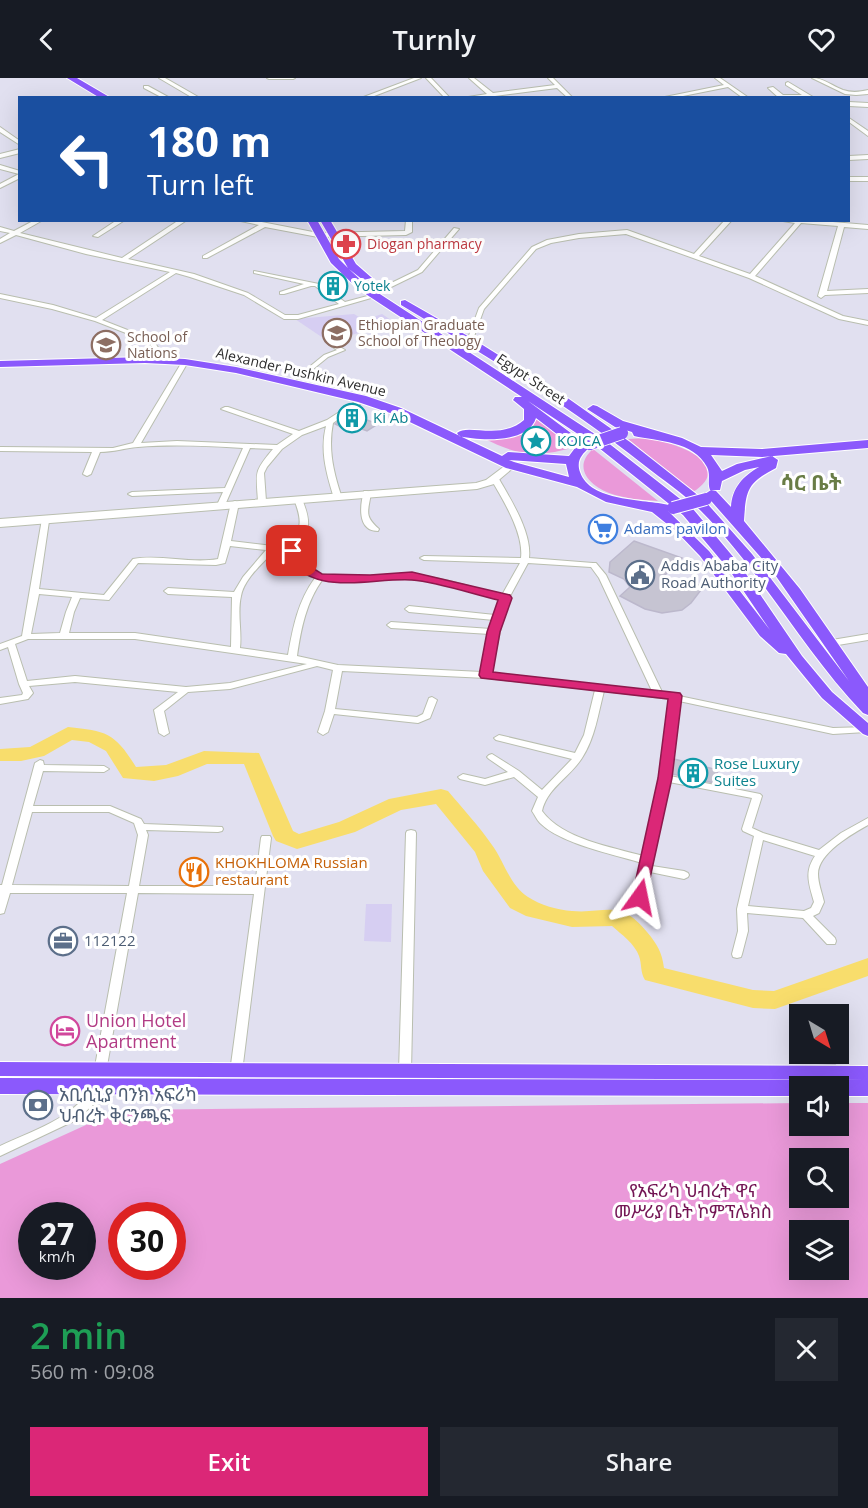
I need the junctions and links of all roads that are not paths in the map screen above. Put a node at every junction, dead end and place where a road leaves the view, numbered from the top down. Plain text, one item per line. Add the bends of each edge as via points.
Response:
1 (71, 78) edge
2 (85, 78) edge
3 (161, 78) edge
4 (269, 78) edge
5 (293, 78) edge
6 (418, 78) edge
7 (429, 78) edge
8 (471, 78) edge
9 (550, 78) edge
10 (717, 78) edge
11 (814, 78) edge
12 (827, 80) edge
13 (788, 84) dead end
14 (558, 86) junction
15 (727, 86) junction
16 (146, 87) dead end
17 (771, 88) dead end
18 (868, 92) edge
19 (491, 94) junction
20 (852, 95) junction
21 (103, 96) edge
22 (116, 96) edge
23 (164, 96) edge
24 (194, 96) edge
25 (368, 96) edge
26 (446, 96) edge
27 (478, 96) edge
28 (569, 96) edge
29 (673, 96) edge
30 (744, 96) edge
31 (782, 96) edge
32 (809, 96) edge
33 (848, 96) edge
34 (850, 104) edge
35 (868, 105) edge
36 (850, 121) edge
37 (0, 129) edge
38 (868, 134) edge
39 (18, 142) edge
40 (18, 152) edge
41 (0, 156) edge
42 (868, 157) edge
43 (850, 158) edge
44 (0, 167) edge
45 (18, 173) edge
46 (18, 175) edge
47 (850, 179) edge
48 (868, 179) edge
49 (0, 186) edge
50 (36, 222) edge
51 (119, 222) edge
52 (181, 222) edge
53 (247, 222) edge
54 (313, 222) edge
55 (326, 222) edge
56 (409, 222) edge
57 (625, 222) edge
58 (727, 222) edge
59 (789, 222) edge
60 (798, 224) junction
61 (262, 226) junction
62 (841, 227) junction
63 (868, 227) edge
64 (0, 229) edge
65 (456, 229) dead end
66 (627, 232) junction
67 (15, 233) junction
68 (332, 234) junction
69 (318, 235) junction
70 (96, 236) dead end
71 (0, 241) edge
72 (696, 256) junction
73 (205, 257) dead end
74 (123, 260) junction
75 (174, 272) junction
76 (256, 272) dead end
77 (751, 277) junction
78 (312, 284) junction
79 (868, 291) edge
80 (379, 292) junction
81 (282, 293) dead end
82 (823, 293) junction
83 (0, 296) edge
84 (344, 304) junction
85 (813, 304) junction
86 (97, 320) junction
87 (868, 323) edge
88 (330, 343) dead end
89 (469, 345) junction
90 (160, 356) junction
91 (0, 358) edge
92 (185, 362) junction
93 (0, 364) edge
94 (238, 368) junction
95 (299, 378) junction
96 (365, 397) junction
97 (225, 409) dead end
98 (530, 409) junction
99 (330, 422) junction
100 (299, 433) junction
101 (463, 433) junction
102 (647, 433) junction
103 (868, 444) edge
104 (136, 445) junction
105 (249, 445) junction
106 (586, 446) junction
107 (279, 447) junction
108 (0, 449) edge
109 (97, 450) junction
110 (699, 451) junction
111 (868, 452) edge
112 (785, 458) junction
113 (573, 460) junction
114 (510, 465) junction
115 (87, 474) dead end
116 (718, 478) junction
117 (495, 479) junction
118 (580, 484) junction
119 (226, 489) junction
120 (367, 493) junction
121 (132, 494) dead end
122 (337, 495) junction
123 (298, 499) junction
124 (707, 500) junction
125 (262, 501) junction
126 (235, 503) junction
127 (221, 505) junction
128 (656, 508) junction
129 (738, 520) junction
130 (45, 521) junction
131 (0, 523) edge
132 (375, 529) dead end
133 (227, 543) junction
134 (273, 548) junction
135 (292, 551) junction
136 (424, 558) dead end
137 (526, 560) junction
138 (320, 577) junction
139 (35, 591) junction
140 (168, 591) dead end
141 (236, 595) junction
142 (77, 596) junction
143 (505, 598) junction
144 (409, 609) dead end
145 (500, 618) junction
146 (391, 624) dead end
147 (494, 632) junction
148 (64, 635) junction
149 (26, 637) junction
150 (868, 637) edge
151 (832, 643) junction
152 (11, 644) junction
153 (0, 647) edge
154 (235, 650) junction
155 (292, 658) junction
156 (796, 659) junction
157 (316, 664) junction
158 (338, 668) junction
159 (486, 675) junction
160 (23, 684) junction
161 (600, 688) junction
162 (186, 690) junction
163 (658, 694) junction
164 (675, 696) junction
165 (868, 699) edge
166 (432, 700) dead end
167 (0, 701) edge
168 (868, 710) edge
169 (330, 711) junction
170 (867, 730) edge
171 (323, 732) dead end
172 (164, 733) dead end
173 (499, 738) dead end
174 (492, 757) dead end
175 (578, 757) junction
176 (104, 769) dead end
177 (516, 773) junction
178 (463, 777) dead end
179 (665, 778) junction
180 (543, 796) junction
181 (27, 809) junction
182 (868, 821) edge
183 (141, 827) junction
184 (218, 829) dead end
185 (411, 833) dead end
186 (759, 835) junction
187 (266, 838) dead end
188 (820, 854) junction
189 (647, 864) junction
190 (684, 875) dead end
191 (3, 889) edge
192 (260, 890) junction
193 (133, 891) junction
194 (640, 897) dead end
195 (742, 909) junction
196 (0, 910) edge
197 (806, 915) junction
198 (831, 941) dead end
199 (737, 954) dead end
200 (101, 1068) junction
201 (0, 1069) edge
202 (236, 1072) junction
203 (868, 1073) edge
204 (392, 1077) junction
205 (0, 1086) edge
206 (97, 1088) junction
207 (789, 1088) edge
208 (849, 1088) edge
209 (868, 1088) edge
210 (0, 1151) edge

1 - 21 main road
2 - 22 main road
3 - 24 street
4 - 5 street
6 - 25 street
7 - 26 street
8 - 19 street
9 - 14 street
10 - 15 street
11 - 12 street
12 - 20 street via 832,88
13 - 32 street
14 - 19 street
14 - 28 street
15 - 29 street
15 - 30 street
16 - 23 street
17 - 31 street
18 - 20 street
19 - 27 street
20 - 33 street
34 - 35 street
36 - 38 street
37 - 39 street
40 - 41 street
42 - 43 street
44 - 45 street
46 - 49 street
47 - 48 street
50 - 67 street
51 - 70 street
52 - 74 street
53 - 61 street
54 - 69 main road, Egypt Street
55 - 68 main road, Egypt Street
56 - 68 street via 406,233
57 - 66 street
58 - 72 street
59 - 60 street
60 - 62 street
60 - 77 street
61 - 69 street
61 - 73 street
62 - 63 street
62 - 82 street
64 - 67 street
65 - 80 street via 420,271
66 - 72 street
66 - 89 street via 549,241 534,248 481,309
67 - 71 street
67 - 74 street
68 - 69 street
68 - 80 main road, Egypt Street via 352,266
69 - 80 main road, Egypt Street via 343,270
72 - 77 street
74 - 75 street
75 - 84 street via 246,294 284,317
75 - 86 street
76 - 78 street
77 - 85 street
78 - 81 street
78 - 84 street
79 - 82 street
80 - 84 street
80 - 89 main road, Egypt Street
82 - 85 street
83 - 86 street
85 - 87 street via 841,318
86 - 90 street via 151,341
88 - 95 street via 342,350 326,356
89 - 98 main road via 469,362
89 - 102 main road via 514,361 609,420
89 - 124 main road, Egypt Street via 617,437
89 - 156 main road, Egypt Street via 688,512 735,568
90 - 91 main road, Alexander Pushkin Avenue
90 - 94 main road, Alexander Pushkin Avenue
92 - 93 main road, Alexander Pushkin Avenue via 116,359
92 - 94 main road, Alexander Pushkin Avenue
92 - 104 street
94 - 95 main road, Alexander Pushkin Avenue
94 - 96 main road, Alexander Pushkin Avenue
95 - 96 main road, Alexander Pushkin Avenue
96 - 99 street
96 - 101 main road, Alexander Pushkin Avenue via 417,411
96 - 114 main road, Alexander Pushkin Avenue
97 - 100 street
98 - 101 main road via 530,421 518,431 486,436
98 - 106 main road
99 - 100 street
99 - 122 street via 327,466
100 - 107 street
101 - 113 main road, Alexander Pushkin Avenue via 510,457
102 - 106 main road, bridge via 622,433
102 - 110 main road
103 - 110 main road via 762,453
104 - 105 street
104 - 109 street
105 - 107 street
105 - 119 street
106 - 113 main road
107 - 125 street via 260,473
108 - 109 street
109 - 115 street
110 - 116 main road via 709,459
111 - 112 main road
112 - 116 main road via 741,467
112 - 129 main road via 759,471 740,490 736,503
113 - 118 main road via 573,473
114 - 117 street
114 - 118 main road, Alexander Pushkin Avenue
116 - 124 main road
117 - 120 street via 477,486
117 - 137 street via 522,535
118 - 128 main road, Alexander Pushkin Avenue via 622,503
119 - 121 street
119 - 127 street
120 - 122 street
120 - 132 street via 364,516
122 - 123 street
123 - 125 street
123 - 135 street via 304,528
124 - 128 main road, Alexander Pushkin Avenue, bridge
124 - 129 main road
124 - 168 main road via 826,665
125 - 126 street
126 - 127 street
126 - 133 street
127 - 130 street
128 - 156 main road via 689,536 766,636
129 - 151 main road
130 - 131 street
130 - 139 street
133 - 134 street
133 - 142 street via 219,563 136,561 106,598
134 - 135 street
134 - 141 street
135 - 138 street via 298,564
136 - 137 street
137 - 143 street
137 - 163 street via 583,563 597,568
138 - 143 street via 412,576
138 - 155 street via 306,597 298,620
139 - 142 street
139 - 149 street
140 - 141 street
141 - 154 street via 239,632
142 - 148 street
143 - 145 street
144 - 145 street
145 - 147 street
146 - 147 street
147 - 159 street
148 - 149 street
148 - 154 street via 135,636
149 - 152 street
150 - 151 street
151 - 165 main road
152 - 153 street
152 - 160 street
154 - 155 street
155 - 157 street
156 - 170 main road
157 - 158 street
157 - 162 street via 230,686
158 - 159 street
158 - 169 street
159 - 161 street
160 - 162 street via 86,680
160 - 167 street via 28,693 25,697
161 - 163 street
161 - 175 street
162 - 172 street via 159,710
163 - 164 street
164 - 170 street via 832,731
164 - 179 street
166 - 169 street via 427,716 418,720
169 - 171 street
173 - 175 street
174 - 177 street
175 - 180 street
176 - 181 street via 40,766
177 - 178 street via 485,782
177 - 180 street
179 - 186 street via 757,796 747,829
179 - 189 street
180 - 189 street via 537,805 539,817 555,829
181 - 183 street via 110,809 132,818
181 - 191 street
182 - 188 street
183 - 184 street
183 - 193 street
185 - 204 street
186 - 188 street
186 - 195 street
187 - 192 street
188 - 197 street via 813,870 819,902
189 - 190 street
189 - 194 street
191 - 193 street
191 - 196 street
192 - 193 street
192 - 202 street
193 - 200 street
195 - 197 street
195 - 199 street
197 - 198 street
200 - 201 main road
200 - 202 main road
200 - 206 street
202 - 204 main road
203 - 204 main road
204 - 206 main road
204 - 207 main road
205 - 206 main road
206 - 210 street via 89,1102 72,1117
208 - 209 main road

